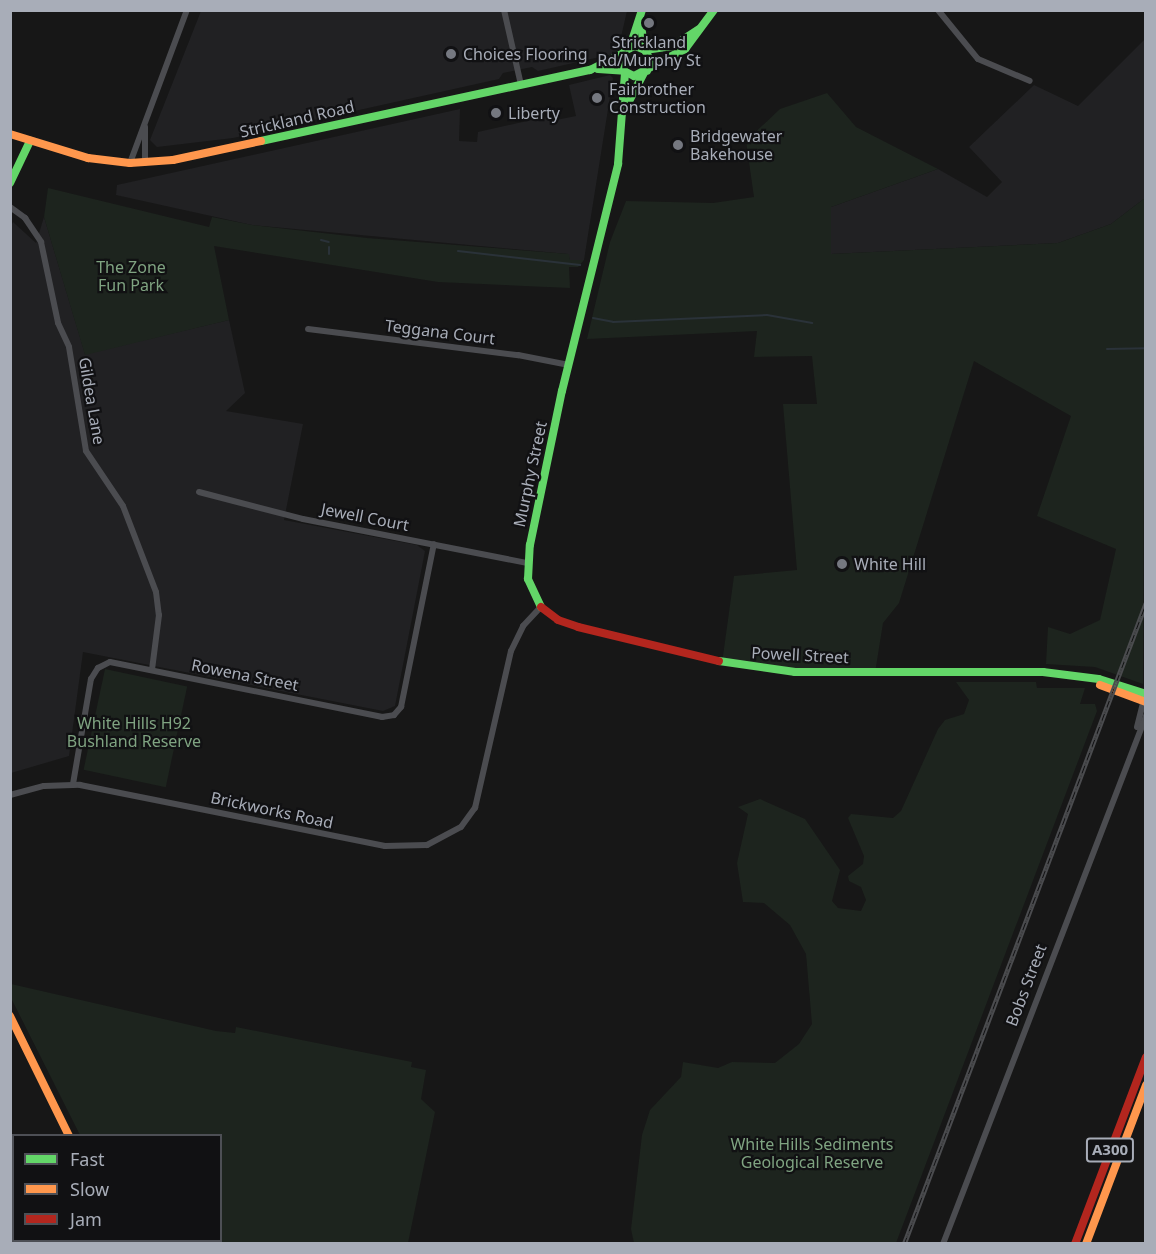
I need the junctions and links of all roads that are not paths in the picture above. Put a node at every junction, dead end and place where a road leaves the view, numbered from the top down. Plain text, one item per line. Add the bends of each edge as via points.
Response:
1 (187, 10) edge
2 (504, 10) edge
3 (714, 10) edge
4 (938, 10) edge
5 (642, 11) edge
6 (703, 25) junction
7 (645, 49) junction
8 (624, 52) junction
9 (590, 70) junction
10 (625, 71) junction
11 (645, 72) junction
12 (1030, 81) dead end
13 (520, 85) junction
14 (625, 112) junction
15 (145, 126) junction
16 (10, 134) edge
17 (30, 141) junction
18 (130, 163) junction
19 (145, 163) junction
20 (10, 183) edge
21 (10, 207) edge
22 (308, 329) dead end
23 (569, 365) junction
24 (199, 492) dead end
25 (434, 544) junction
26 (528, 563) junction
27 (542, 607) junction
28 (152, 670) junction
29 (1145, 698) edge
30 (1146, 716) edge
31 (1135, 736) junction
32 (73, 784) junction
33 (10, 795) edge
34 (10, 1016) edge
35 (1146, 1057) edge
36 (1146, 1073) edge
37 (1137, 1080) junction
38 (1146, 1085) edge
39 (1144, 1095) edge
40 (68, 1134) edge
41 (943, 1244) edge
42 (1075, 1244) edge
43 (1086, 1244) edge

1 - 15 street
2 - 13 street
3 - 6 main road
4 - 12 street via 978,59
5 - 7 main road
5 - 8 main road
6 - 7 main road via 673,46
6 - 11 main road via 685,49
7 - 8 main road via 635,46
7 - 11 main road via 650,60
8 - 9 main road, Strickland Road
8 - 10 main road via 620,63
9 - 10 main road, Strickland Road
9 - 13 main road, Strickland Road
10 - 11 main road via 634,76
10 - 14 main road, Murphy Street
11 - 14 main road, Murphy Street
13 - 19 main road, Strickland Road via 227,150
14 - 23 main road, Murphy Street via 614,181
15 - 18 street
15 - 19 street
16 - 17 main road, Strickland Road
17 - 18 main road, Strickland Road via 75,156
17 - 20 main road
18 - 19 main road, Strickland Road
21 - 28 street, Gildea Lane via 25,218 41,242 58,323 69,347 86,451 123,506 156,592 159,615
22 - 23 street, Teggana Court
23 - 26 main road, Murphy Street
24 - 25 street, Jewell Court via 303,519
25 - 26 street, Jewell Court
25 - 28 street, Rowena Street via 401,707 394,715 382,717
26 - 27 main road, Murphy Street via 530,587
27 - 29 main road, Powell Street via 558,620 578,627 765,670 1068,675 1099,679
27 - 32 street, Brickworks Road via 515,640 480,798 460,827 427,845 400,848
28 - 32 street, Rowena Street via 110,662 94,673
29 - 31 street, Bobs Street
30 - 31 street, Bobs Street
31 - 41 street, Bobs Street
32 - 33 street
34 - 40 main road
35 - 37 main road, A300
36 - 37 main road via 1142,1080
37 - 42 main road, A300
38 - 39 main road, A300
39 - 43 main road, A300

